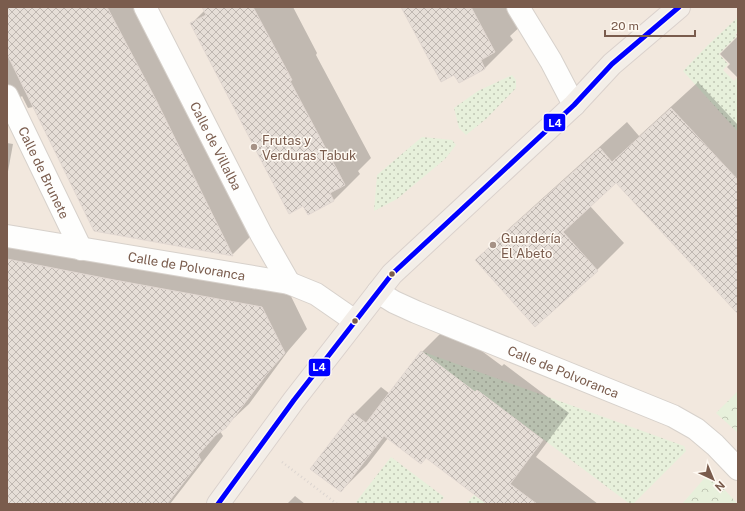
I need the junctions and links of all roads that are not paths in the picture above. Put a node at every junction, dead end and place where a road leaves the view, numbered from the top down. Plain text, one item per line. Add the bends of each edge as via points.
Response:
1 (145, 7) edge
2 (518, 7) edge
3 (679, 7) edge
4 (7, 96) edge
5 (574, 105) junction
6 (7, 236) edge
7 (81, 249) junction
8 (289, 283) junction
9 (378, 292) junction
10 (355, 321) junction
11 (738, 469) edge
12 (218, 504) edge

1 - 8 street, Calle de Villalba via 261,234
2 - 5 street via 551,60
3 - 5 main road via 612,64
4 - 7 street, Calle de Brunete
5 - 9 main road via 392,274
6 - 7 street, Calle de Polvoranca
7 - 8 street, Calle de Polvoranca
8 - 10 street, Calle de Polvoranca via 316,294
9 - 10 main road
9 - 11 street, Calle de Polvoranca via 416,312 673,416 696,429
10 - 12 main road

